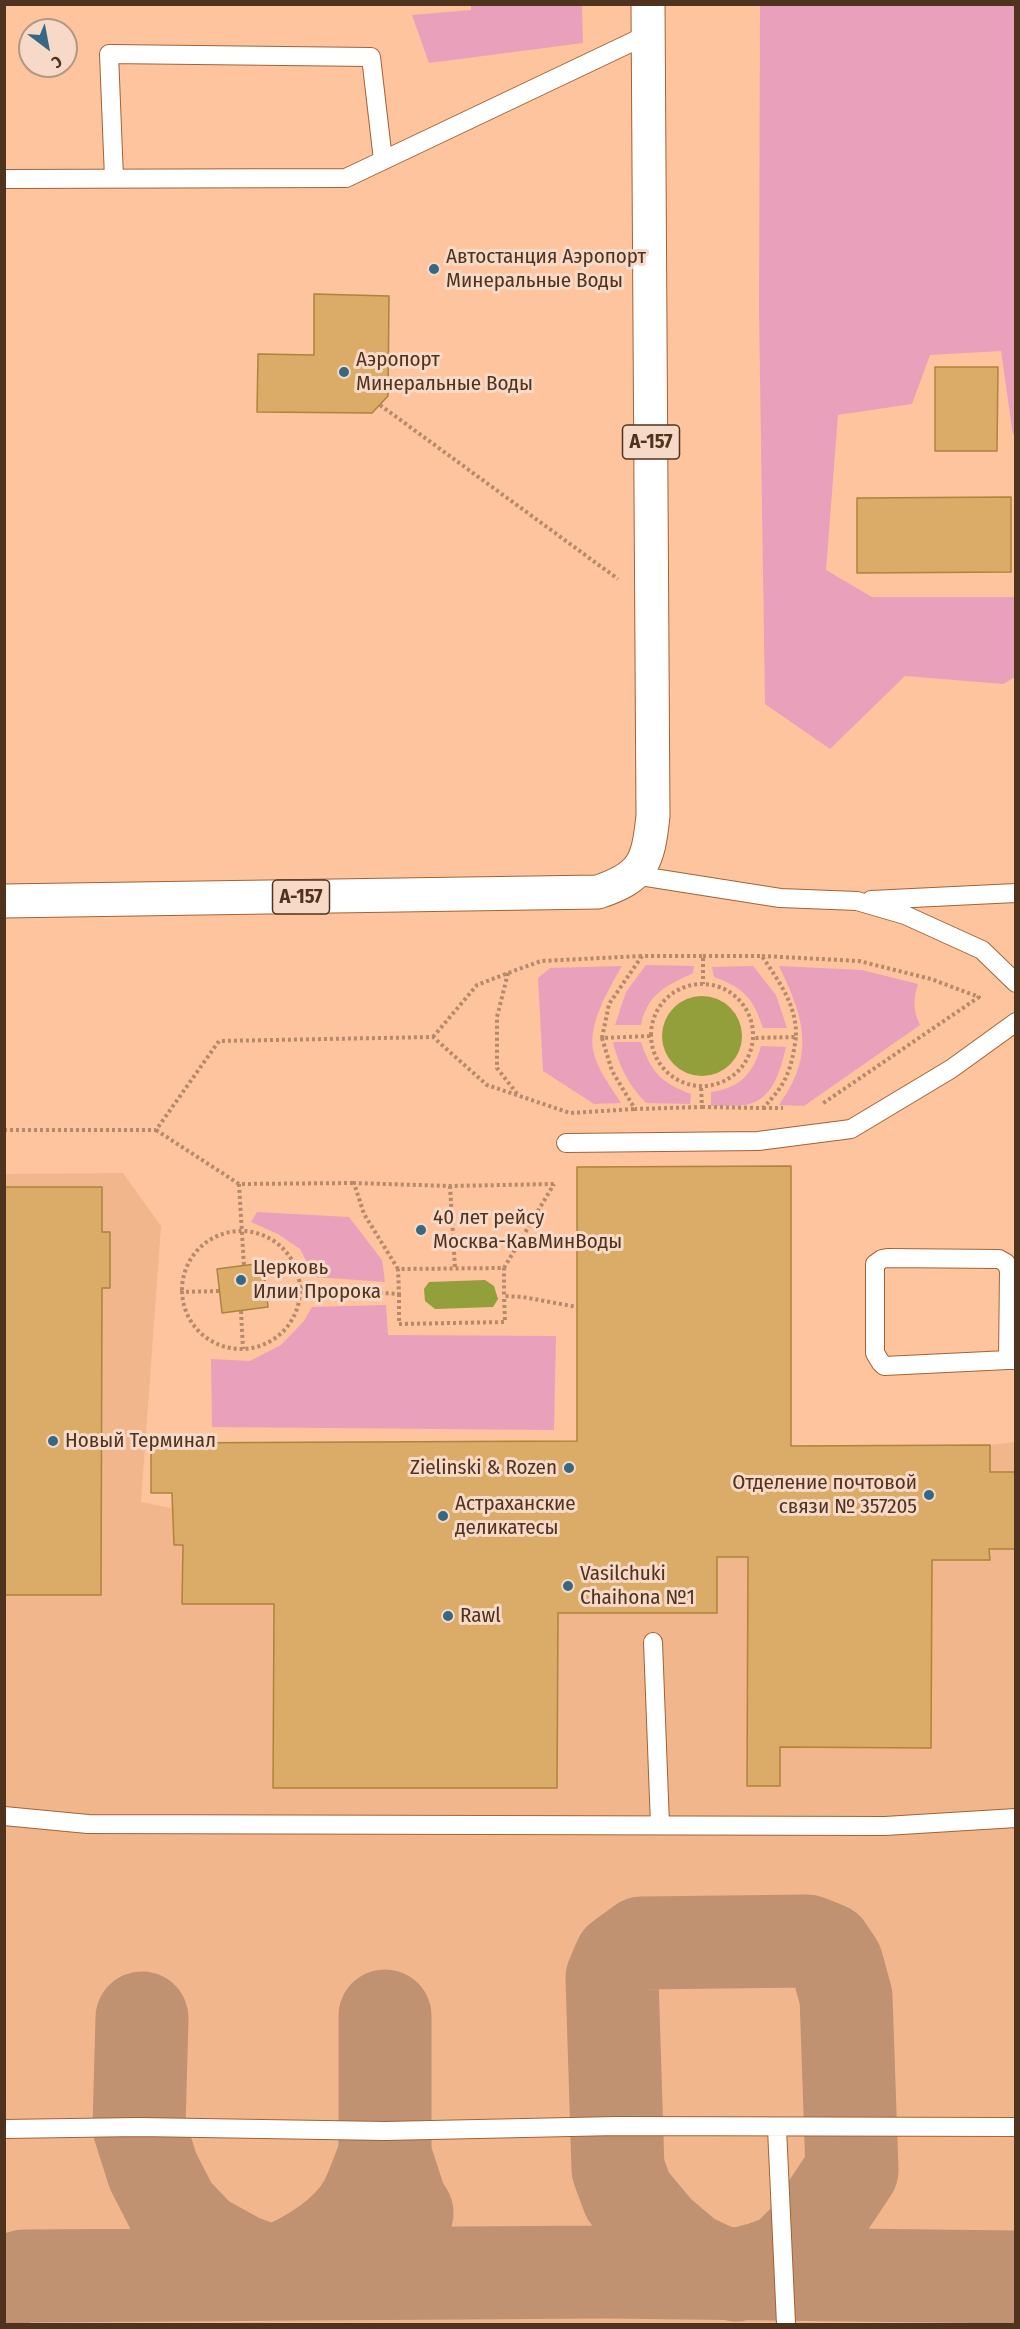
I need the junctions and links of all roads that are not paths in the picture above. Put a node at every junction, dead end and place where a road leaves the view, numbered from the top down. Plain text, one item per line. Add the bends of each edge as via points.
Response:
1 (649, 19) edge
2 (383, 160) junction
3 (114, 178) junction
4 (4, 179) edge
5 (634, 875) junction
6 (1016, 893) edge
7 (4, 901) edge
8 (857, 901) junction
9 (1016, 983) edge
10 (1016, 1022) edge
11 (566, 1143) dead end
12 (1012, 1360) edge
13 (653, 1642) dead end
14 (4, 1816) edge
15 (1016, 1818) edge
16 (660, 1825) junction
17 (1016, 2127) edge
18 (777, 2128) junction
19 (4, 2129) edge
20 (786, 2325) edge

1 - 2 lane
1 - 5 main road, А-157 via 653,816 645,856
2 - 3 lane via 346,178
2 - 3 lane via 371,57 109,54
3 - 4 lane
5 - 7 main road, А-157 via 598,892
5 - 8 lane via 780,898
6 - 8 lane
8 - 9 lane via 905,915 982,950
10 - 11 lane via 951,1070 851,1129 758,1141
12 - 12 lane via 881,1364 875,1353 875,1264 882,1258 999,1259 1006,1263
13 - 16 lane
14 - 16 lane via 88,1824
15 - 16 lane via 885,1826
17 - 18 lane
18 - 19 lane
18 - 20 lane

